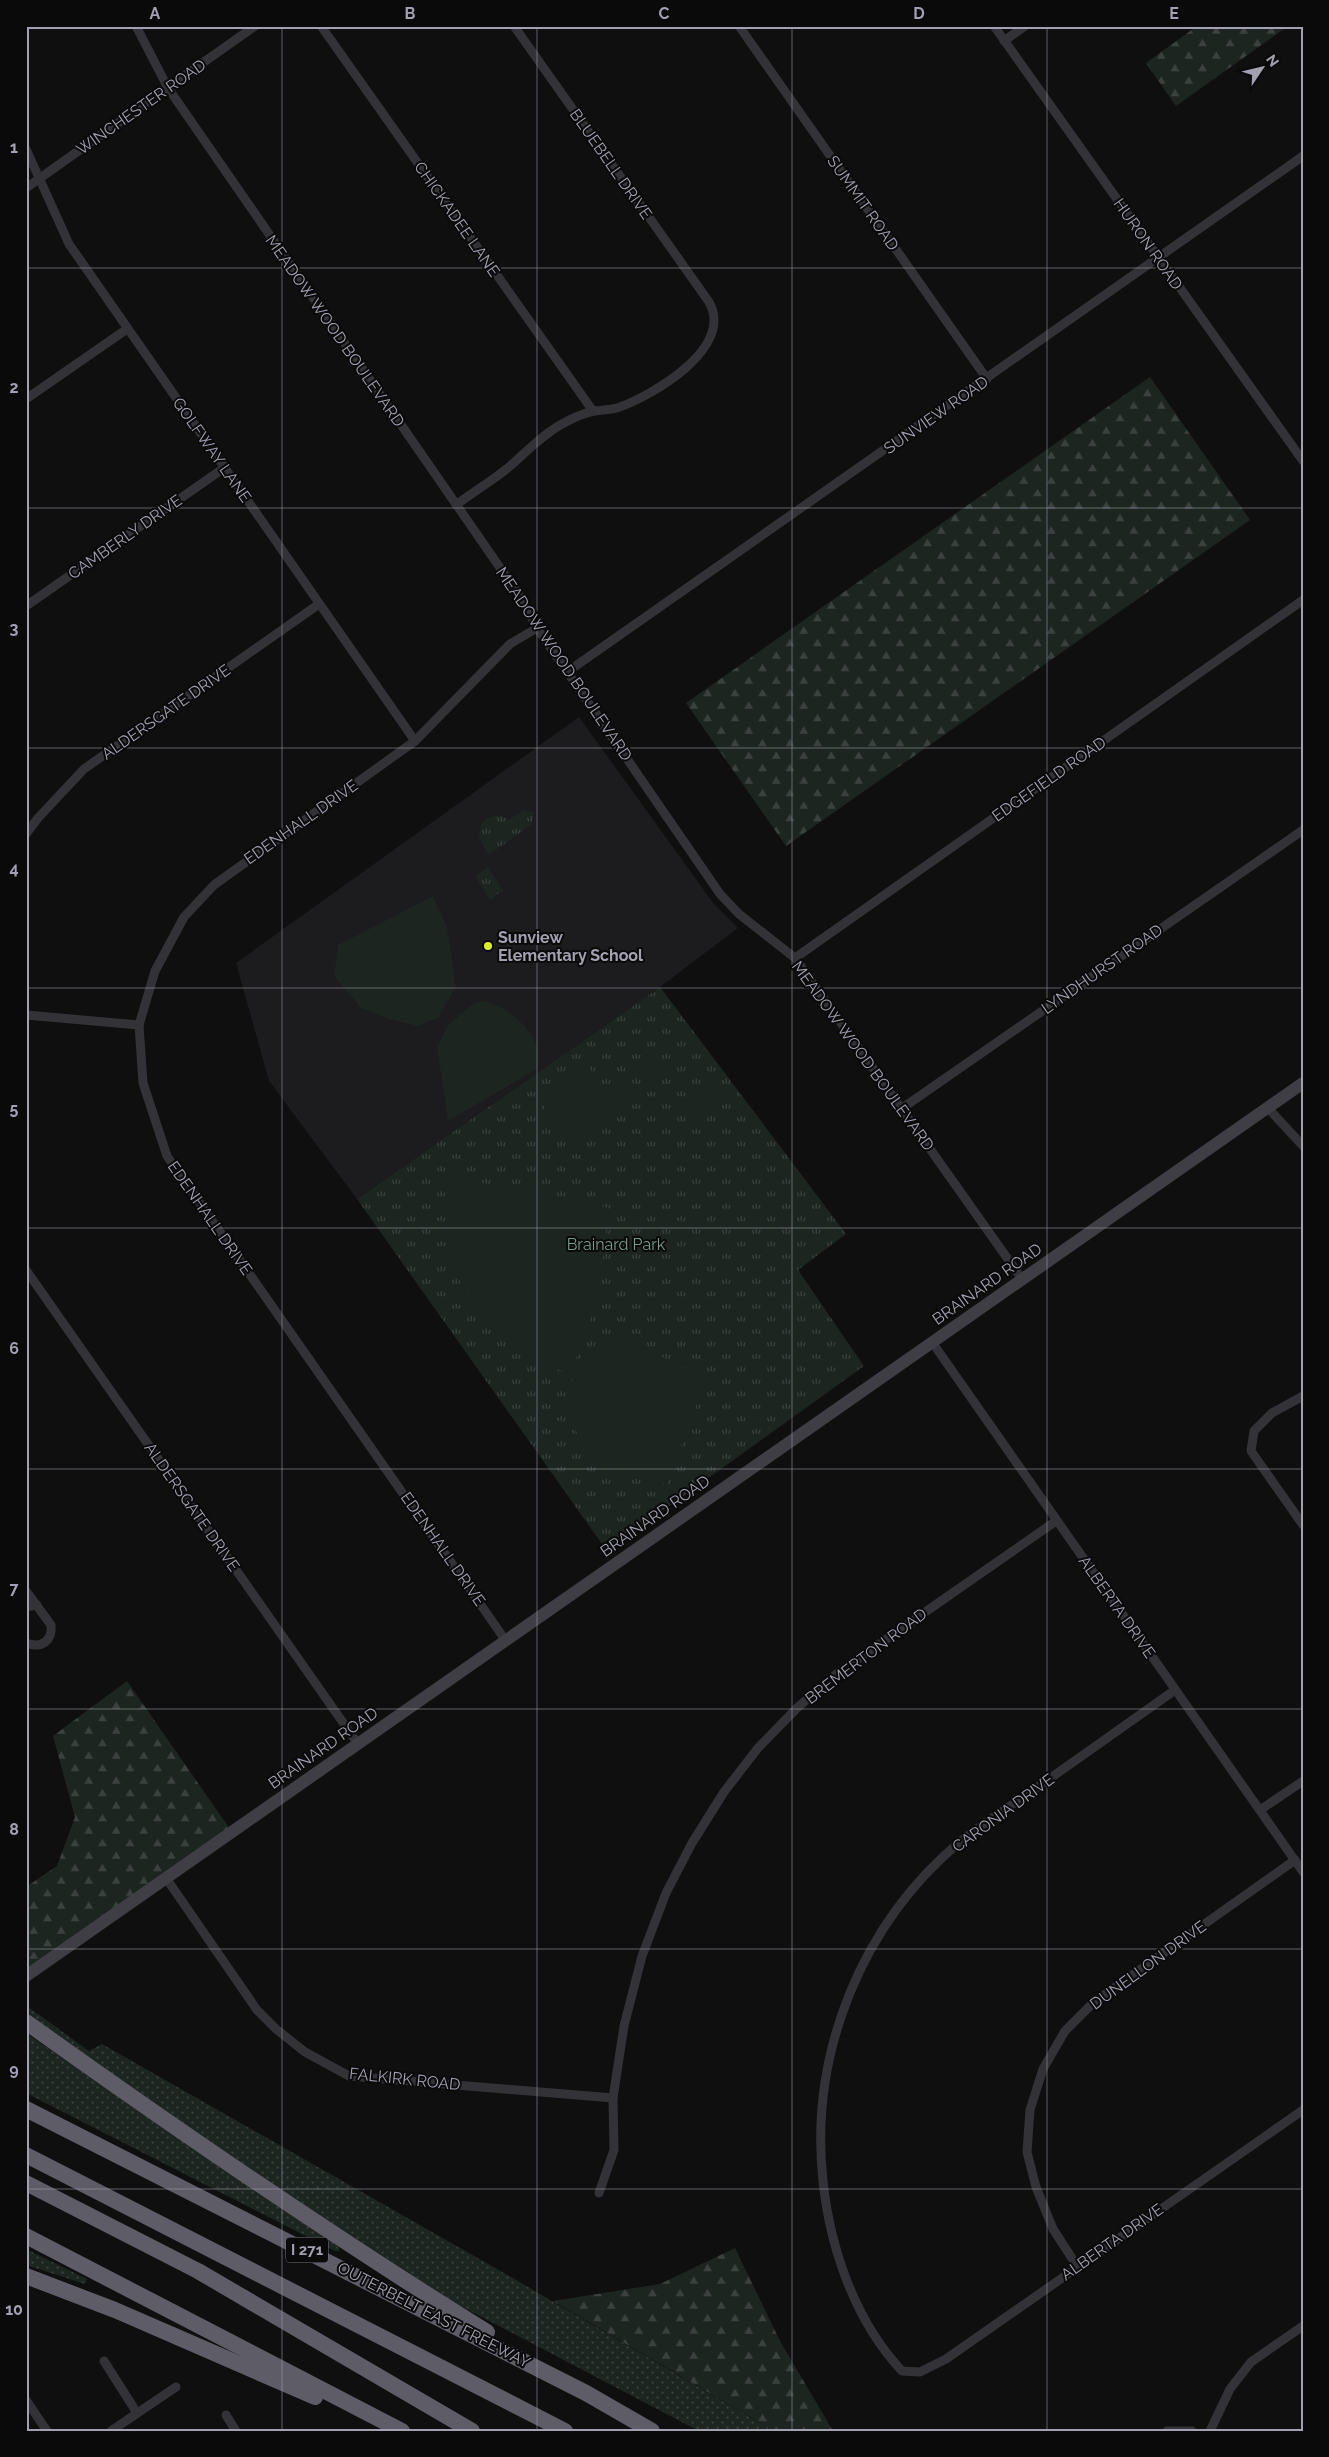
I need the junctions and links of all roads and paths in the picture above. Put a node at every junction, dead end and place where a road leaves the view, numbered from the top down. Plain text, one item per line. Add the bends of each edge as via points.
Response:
1 (136, 26) edge
2 (255, 26) edge
3 (321, 26) edge
4 (514, 26) edge
5 (739, 26) edge
6 (994, 26) edge
7 (1025, 26) edge
8 (1004, 41) junction
9 (168, 88) junction
10 (26, 149) edge
11 (1303, 156) edge
12 (40, 179) junction
13 (26, 188) edge
14 (1158, 258) junction
15 (127, 329) junction
16 (987, 379) junction
17 (26, 399) edge
18 (592, 411) junction
19 (1303, 461) edge
20 (224, 468) junction
21 (456, 505) junction
22 (1303, 600) edge
23 (320, 604) junction
24 (26, 606) edge
25 (537, 628) junction
26 (567, 672) junction
27 (415, 741) junction
28 (1303, 830) edge
29 (26, 834) edge
30 (795, 958) junction
31 (26, 1015) edge
32 (139, 1025) junction
33 (1303, 1083) edge
34 (1267, 1107) junction
35 (901, 1109) junction
36 (1303, 1146) edge
37 (26, 1270) edge
38 (1022, 1279) junction
39 (932, 1342) junction
40 (1303, 1396) edge
41 (1056, 1521) junction
42 (1303, 1525) edge
43 (26, 1591) edge
44 (36, 1605) junction
45 (26, 1607) edge
46 (506, 1641) junction
47 (26, 1643) edge
48 (1175, 1690) junction
49 (358, 1744) junction
50 (1303, 1781) edge
51 (1260, 1810) junction
52 (1295, 1860) junction
53 (1303, 1872) edge
54 (166, 1878) junction
55 (26, 1976) edge
56 (26, 2022) edge
57 (613, 2098) junction
58 (26, 2109) edge
59 (1303, 2110) edge
60 (26, 2155) edge
61 (26, 2183) edge
62 (599, 2193) dead end
63 (26, 2236) edge
64 (1077, 2266) junction
65 (26, 2276) edge
66 (1303, 2326) edge
67 (104, 2362) dead end
68 (920, 2372) joint
69 (176, 2387) dead end
70 (586, 2394) junction
71 (26, 2400) edge
72 (137, 2413) junction
73 (226, 2415) dead end
74 (47, 2431) edge
75 (111, 2431) edge
76 (236, 2431) edge
77 (393, 2431) edge
78 (402, 2431) edge
79 (473, 2431) edge
80 (565, 2431) edge
81 (652, 2431) edge
82 (1167, 2431) edge
83 (1192, 2431) edge
84 (1210, 2431) edge

1 - 9 street, MEADOW WOOD BOULEVARD
2 - 9 street, WINCHESTER ROAD
3 - 18 street, CHICKADEE LANE
4 - 18 street, BLUEBELL DRIVE via 709,302 715,320 707,344 686,368 644,396 616,408
5 - 16 street, SUMMIT ROAD
6 - 8 street, HURON ROAD
7 - 8 street
8 - 14 street, HURON ROAD
9 - 12 street, WINCHESTER ROAD
9 - 21 street, MEADOW WOOD BOULEVARD
10 - 12 street, GOLFWAY LANE
11 - 14 street, SUNVIEW ROAD
12 - 13 street, WINCHESTER ROAD
12 - 15 street, GOLFWAY LANE via 69,244
14 - 16 street, SUNVIEW ROAD
14 - 19 street, HURON ROAD
15 - 17 street
15 - 20 street, GOLFWAY LANE
16 - 26 street, SUNVIEW ROAD
18 - 21 street via 562,424
20 - 23 street, GOLFWAY LANE
20 - 24 street, CAMBERLY DRIVE
21 - 25 street, MEADOW WOOD BOULEVARD via 521,598
22 - 30 street, EDGEFIELD ROAD
23 - 27 street, GOLFWAY LANE
23 - 29 street, ALDERSGATE DRIVE via 84,769
25 - 26 street, MEADOW WOOD BOULEVARD
25 - 27 street, EDENHALL DRIVE via 510,644
26 - 30 street, MEADOW WOOD BOULEVARD via 720,894 739,914
27 - 32 street, EDENHALL DRIVE via 214,885 184,916 155,971
28 - 35 street, LYNDHURST ROAD
30 - 35 street, MEADOW WOOD BOULEVARD
31 - 32 street
32 - 46 street, EDENHALL DRIVE via 143,1083 167,1156
33 - 34 main road, BRAINARD ROAD
34 - 36 street
34 - 38 main road, BRAINARD ROAD
35 - 38 street, MEADOW WOOD BOULEVARD
37 - 49 street, ALDERSGATE DRIVE
38 - 39 main road, BRAINARD ROAD
39 - 41 street, ALBERTA DRIVE
39 - 46 main road, BRAINARD ROAD
40 - 42 street via 1272,1413 1254,1432 1251,1451
41 - 48 street, ALBERTA DRIVE
41 - 57 street, BREMERTON ROAD via 839,1672 758,1748 724,1792 692,1843 666,1894 642,1956 624,2026
43 - 44 street
44 - 45 street
44 - 47 street via 51,1625 52,1632 39,1646
46 - 49 main road, BRAINARD ROAD
48 - 51 street, ALBERTA DRIVE
48 - 68 street, CARONIA DRIVE via 961,1841 894,1912 868,1952 847,2000 831,2046 823,2096 821,2160 826,2214 845,2274 866,2323 883,2352 902,2371
49 - 54 main road, BRAINARD ROAD
50 - 51 street
51 - 52 street, ALBERTA DRIVE
52 - 53 street, ALBERTA DRIVE
52 - 64 street, DUNELLON DRIVE via 1093,2003 1065,2031 1043,2069 1030,2110 1027,2152 1052,2228
54 - 55 main road, BRAINARD ROAD
54 - 57 street, FALKIRK ROAD via 257,2010 276,2030 305,2052 349,2076
56 - 70 highway via 369,2259
57 - 62 street, BREMERTON ROAD via 614,2150
58 - 70 highway, OUTERBELT EAST FREEWAY / I 271
59 - 64 street, ALBERTA DRIVE
60 - 80 highway
61 - 79 highway via 198,2271
63 - 78 highway
64 - 68 street, ALBERTA DRIVE via 946,2359
65 - 77 highway via 115,2310
66 - 84 street via 1251,2362 1230,2389
67 - 72 street
69 - 72 street
70 - 81 highway, OUTERBELT EAST FREEWAY / I 271
71 - 74 street
72 - 75 street
73 - 76 street
82 - 83 street

